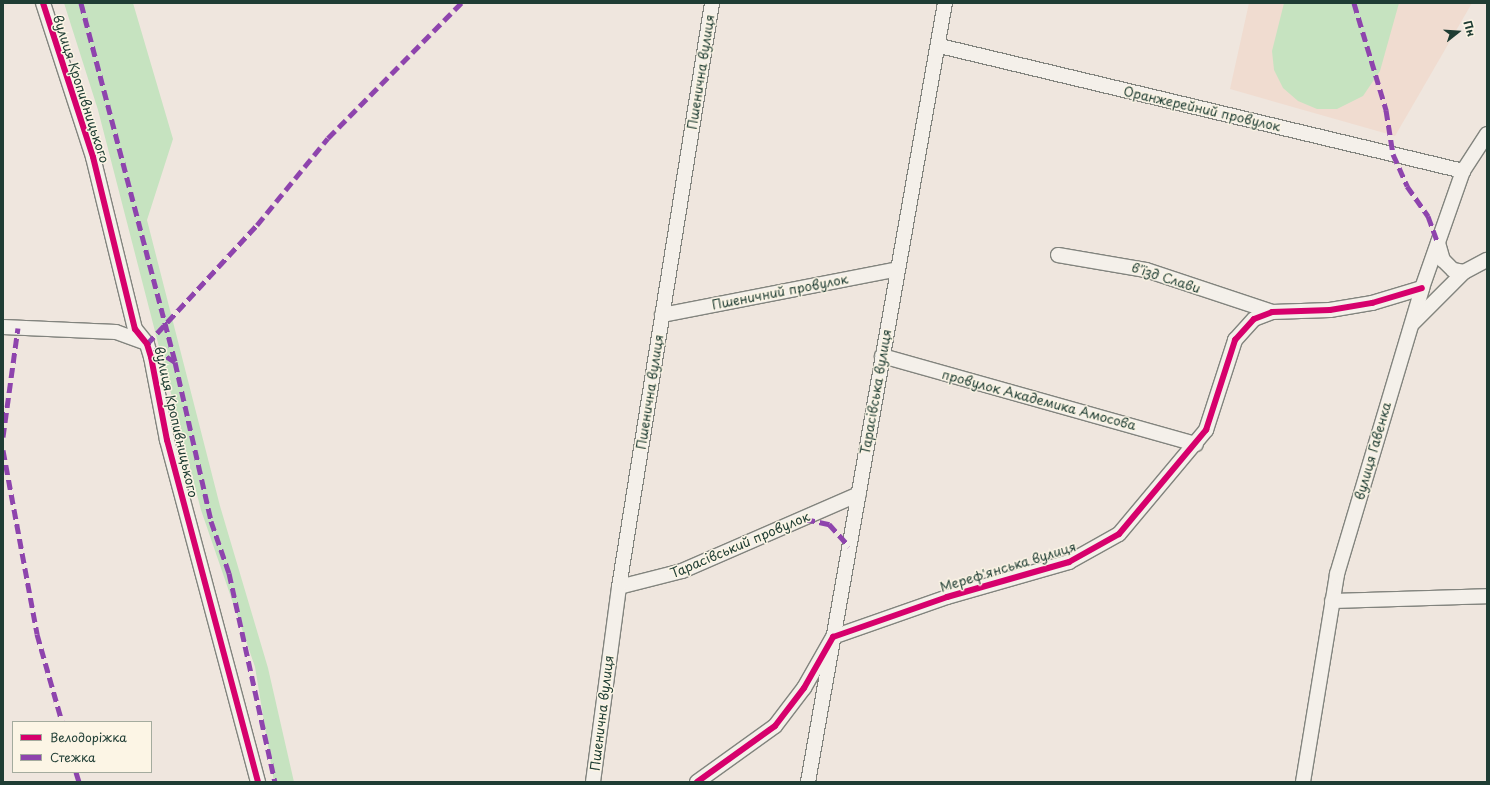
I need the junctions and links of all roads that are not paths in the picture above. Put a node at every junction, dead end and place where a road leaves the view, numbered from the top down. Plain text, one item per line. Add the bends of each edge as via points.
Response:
1 (42, 3) edge
2 (712, 3) edge
3 (945, 3) edge
4 (940, 46) junction
5 (1487, 134) edge
6 (1464, 170) junction
7 (1438, 243) junction
8 (1058, 255) dead end
9 (1487, 260) edge
10 (898, 269) junction
11 (1464, 272) junction
12 (1422, 288) junction
13 (1272, 312) junction
14 (662, 315) junction
15 (1410, 326) junction
16 (3, 327) edge
17 (147, 344) junction
18 (882, 356) junction
19 (1196, 444) junction
20 (859, 494) junction
21 (618, 587) junction
22 (1487, 596) edge
23 (1332, 600) junction
24 (833, 637) junction
25 (258, 782) edge
26 (593, 782) edge
27 (697, 782) edge
28 (808, 782) edge
29 (1303, 782) edge

1 - 17 street, вулиця Кропивницького via 93,157 135,330
2 - 14 street, Пшенична вулиця
3 - 4 street, Тарасівська вулиця
4 - 6 street, Оранжерейний провулок
4 - 10 street, Тарасівська вулиця
5 - 6 street, вулиця Гавенка
6 - 7 street, вулиця Гавенка
7 - 11 street via 1443,260 1453,270
7 - 12 street, вулиця Гавенка
8 - 13 street, в'їзд Слави via 1146,270
9 - 11 street
10 - 14 street, Пшеничний провулок
10 - 18 street, Тарасівська вулиця
11 - 15 street
12 - 13 street, Мереф'янська вулиця via 1330,310
12 - 15 street, вулиця Гавенка
13 - 19 street, Мереф'янська вулиця via 1246,325 1235,340 1216,408
14 - 21 street, Пшенична вулиця
15 - 23 street, вулиця Гавенка via 1337,574
16 - 17 street via 116,332
17 - 25 street, вулиця Кропивницького via 167,440
18 - 19 street, провулок Академика Амосова
18 - 20 street, Тарасівська вулиця
19 - 24 street, Мереф'янська вулиця via 1124,529 1090,552
20 - 21 street, Тарасівський провулок via 682,571
20 - 24 street, Тарасівська вулиця
21 - 26 street, Пшенична вулиця
22 - 23 street
23 - 29 street, вулиця Гавенка
24 - 27 street via 804,688 775,726
24 - 28 street, Тарасівська вулиця

